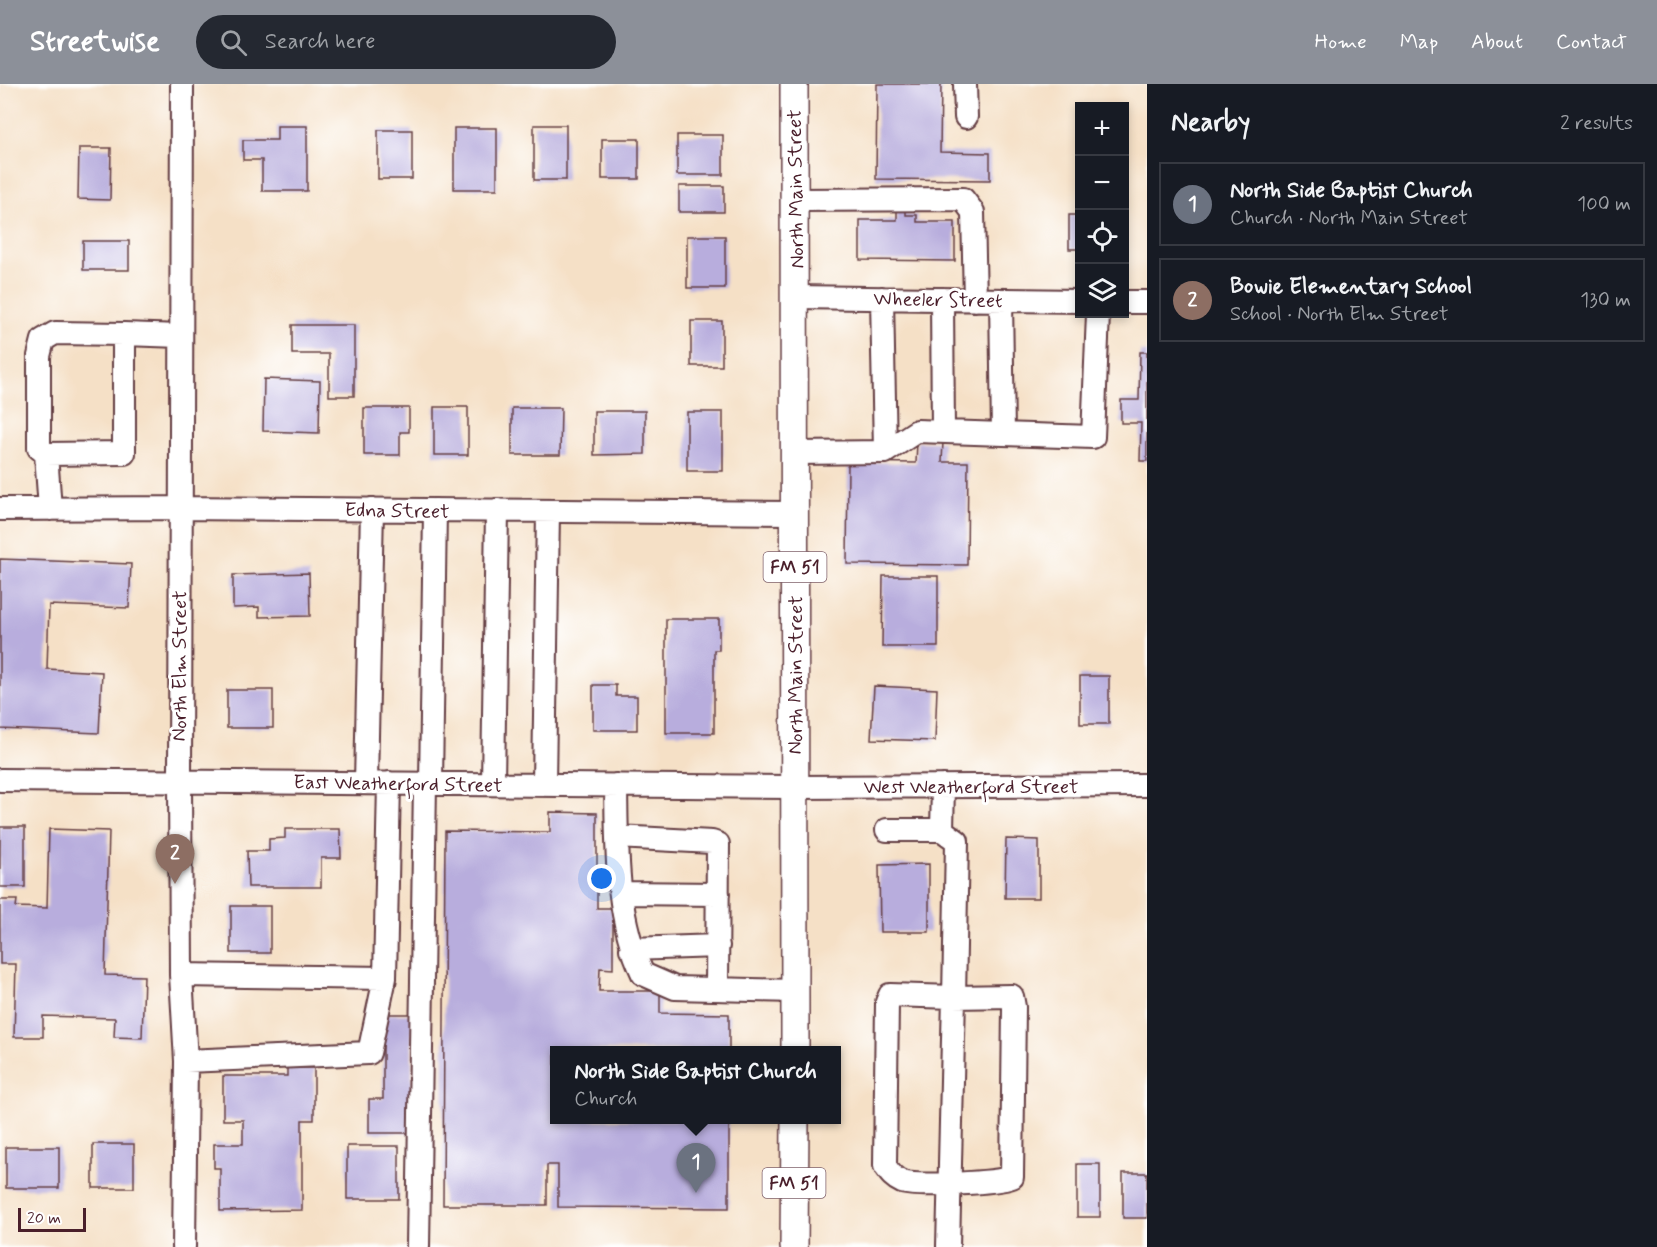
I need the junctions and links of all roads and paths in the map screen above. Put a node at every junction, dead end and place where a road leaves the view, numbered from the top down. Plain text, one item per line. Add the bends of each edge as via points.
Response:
1 (182, 84) edge
2 (794, 84) edge
3 (965, 84) edge
4 (966, 117) dead end
5 (795, 200) junction
6 (796, 297) junction
7 (882, 298) junction
8 (942, 299) junction
9 (975, 300) junction
10 (1001, 300) junction
11 (1075, 301) edge
12 (1129, 302) edge
13 (1147, 302) edge
14 (1098, 318) edge
15 (124, 334) junction
16 (180, 336) junction
17 (942, 432) junction
18 (1003, 434) junction
19 (885, 452) junction
20 (795, 453) junction
21 (46, 454) junction
22 (179, 508) junction
23 (0, 509) edge
24 (50, 509) junction
25 (372, 509) junction
26 (435, 510) junction
27 (497, 510) junction
28 (548, 511) junction
29 (795, 513) junction
30 (0, 780) edge
31 (180, 780) junction
32 (366, 782) junction
33 (389, 783) junction
34 (428, 783) junction
35 (493, 784) junction
36 (544, 784) junction
37 (616, 785) junction
38 (1147, 785) edge
39 (943, 786) junction
40 (795, 788) junction
41 (887, 830) dead end
42 (942, 830) junction
43 (616, 837) junction
44 (621, 893) junction
45 (718, 894) junction
46 (718, 946) junction
47 (631, 949) junction
48 (181, 975) junction
49 (385, 978) junction
50 (717, 989) junction
51 (795, 992) junction
52 (954, 997) junction
53 (795, 1046) edge
54 (186, 1061) junction
55 (795, 1124) edge
56 (949, 1182) junction
57 (184, 1247) edge
58 (418, 1247) edge
59 (794, 1247) edge
60 (948, 1247) edge

1 - 16 street, North Elm Street
2 - 5 main road, North Main Street / FM 51
3 - 4 street
5 - 6 main road, North Main Street / FM 51
5 - 9 street via 963,199 973,212
6 - 7 street, Wheeler Street
6 - 20 main road, North Main Street / FM 51
7 - 8 street, Wheeler Street
7 - 19 street
8 - 9 street, Wheeler Street
8 - 17 street
9 - 10 street, Wheeler Street
10 - 11 street, Wheeler Street
10 - 18 street
12 - 13 street
14 - 18 street via 1093,437
15 - 16 street
15 - 21 street via 123,453
15 - 21 street via 55,333 42,340 39,448
16 - 22 street, North Elm Street
17 - 18 street
17 - 19 street via 916,431
19 - 20 street
20 - 29 main road, North Main Street / FM 51
21 - 24 street
22 - 24 street, Edna Street
22 - 25 street, Edna Street
22 - 31 street, North Elm Street
23 - 24 street, Edna Street
25 - 26 street, Edna Street
25 - 32 street
26 - 27 street, Edna Street
26 - 34 street
27 - 28 street, Edna Street
27 - 35 street
28 - 29 street, Edna Street
28 - 36 street
29 - 40 main road, North Main Street / FM 51
30 - 31 street, East Weatherford Street
31 - 32 street, East Weatherford Street
31 - 48 street, North Elm Street
32 - 33 street, East Weatherford Street
33 - 34 street, East Weatherford Street
33 - 49 street
34 - 35 street, East Weatherford Street
34 - 58 street
35 - 36 street, East Weatherford Street
36 - 37 street, East Weatherford Street
37 - 40 street, East Weatherford Street
37 - 43 street
38 - 39 street, West Weatherford Street
39 - 40 street, West Weatherford Street
39 - 42 street
40 - 51 main road, North Main Street / FM 51
41 - 42 street
42 - 52 street via 957,842
43 - 44 street
43 - 45 street via 718,844
44 - 45 street
44 - 47 street
45 - 46 street
46 - 47 street
46 - 50 street
47 - 50 street via 643,974 675,988
48 - 49 street
48 - 54 street, North Elm Street
49 - 54 street via 369,1053
50 - 51 street
51 - 53 main road, North Main Street / FM 51
52 - 56 street
52 - 56 street via 1012,996 1013,1168 1012,1177 999,1182
52 - 56 street via 890,995 887,1002 885,1166 893,1177 905,1183
54 - 57 street, North Elm Street
55 - 59 main road, FM 51
56 - 60 street

